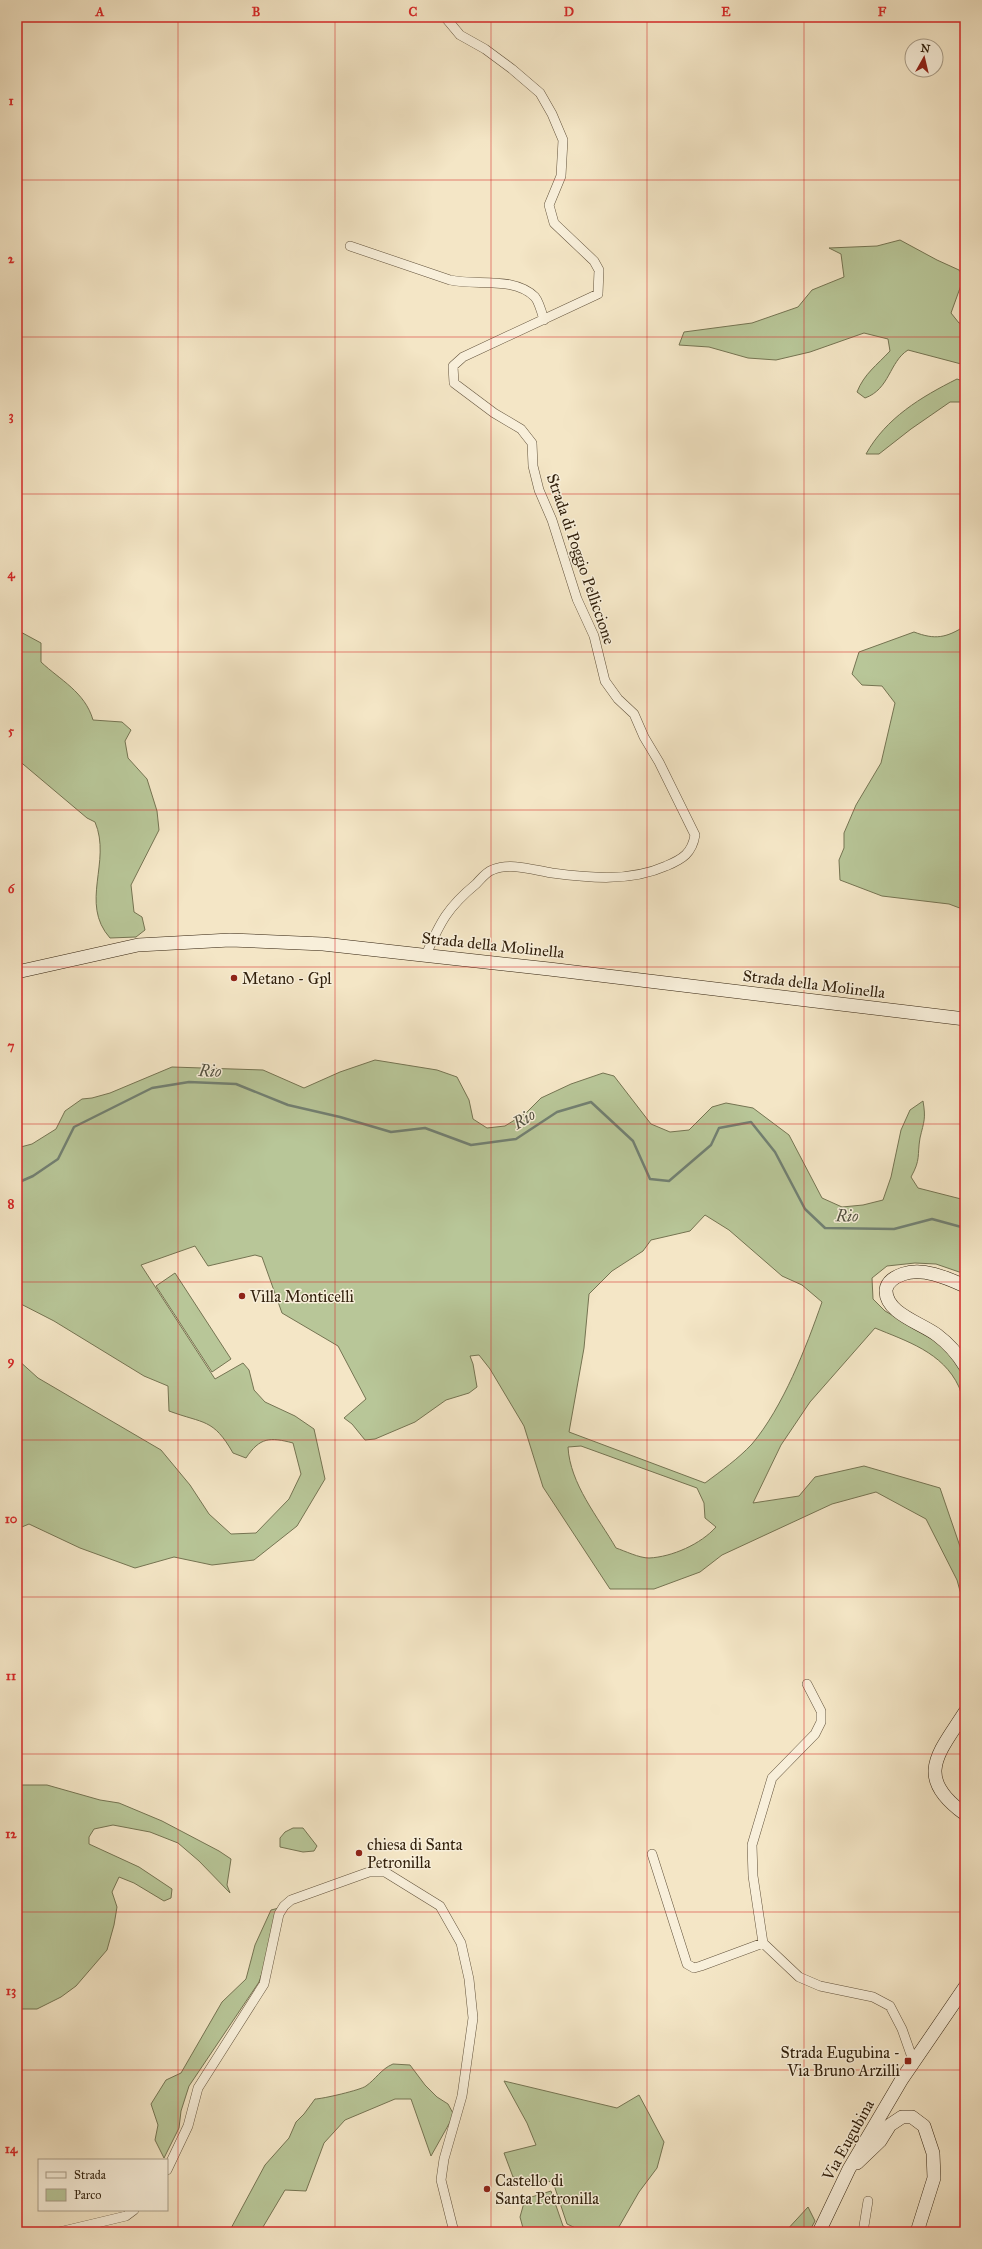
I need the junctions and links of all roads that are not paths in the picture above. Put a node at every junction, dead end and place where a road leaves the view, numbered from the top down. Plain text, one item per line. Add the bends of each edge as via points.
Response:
1 (445, 17) edge
2 (350, 246) dead end
3 (544, 320) junction
4 (426, 955) junction
5 (17, 972) edge
6 (965, 1019) edge
7 (965, 1286) edge
8 (965, 1366) edge
9 (807, 1684) dead end
10 (965, 1712) edge
11 (965, 1814) edge
12 (652, 1854) dead end
13 (763, 1943) junction
14 (965, 1987) edge
15 (914, 2063) junction
16 (168, 2168) edge
17 (849, 2168) junction
18 (868, 2201) dead end
19 (133, 2211) edge
20 (59, 2232) edge
21 (454, 2232) edge
22 (819, 2232) edge
23 (863, 2232) edge
24 (917, 2232) edge

1 - 3 street, Strada di Poggio Pelliccione via 460,35 485,49 540,93 563,140 561,176 550,205 554,223 594,261 600,278 598,294
2 - 3 street via 464,284 493,283 520,287 536,298
3 - 4 street, Strada di Poggio Pelliccione via 463,357 452,366 454,383 482,405 521,429 532,442 533,466 539,490 552,520 577,599 594,636 605,681 618,699 634,714 695,835 693,848 677,862 655,871 627,877 587,876 515,866 491,870 456,901 439,924
4 - 5 main road, Strada della Molinella via 323,944 206,940 138,945
4 - 6 main road, Strada della Molinella
7 - 8 main road via 921,1272 906,1273 895,1277 889,1283 886,1297 893,1308 935,1333 952,1347
9 - 13 street via 821,1711 821,1722 815,1734 772,1778 752,1845 752,1876
10 - 11 main road via 943,1743 935,1770 936,1778 945,1795
12 - 13 street via 687,1964 694,1968
13 - 15 street via 799,1977 820,1986 873,1997 890,2006 902,2029
14 - 15 main road, Via Eugubina
15 - 17 main road, Via Eugubina
16 - 21 street via 188,2126 198,2088 264,1984 279,1914 284,1906 291,1900 369,1872 385,1872 440,1906 461,1944 469,1979 473,2018 462,2096 444,2159 441,2180
17 - 22 main road, Via Eugubina
17 - 24 main road via 880,2141 890,2125 902,2117 912,2117 924,2126 933,2153 934,2178
18 - 23 street
19 - 20 street via 126,2216

